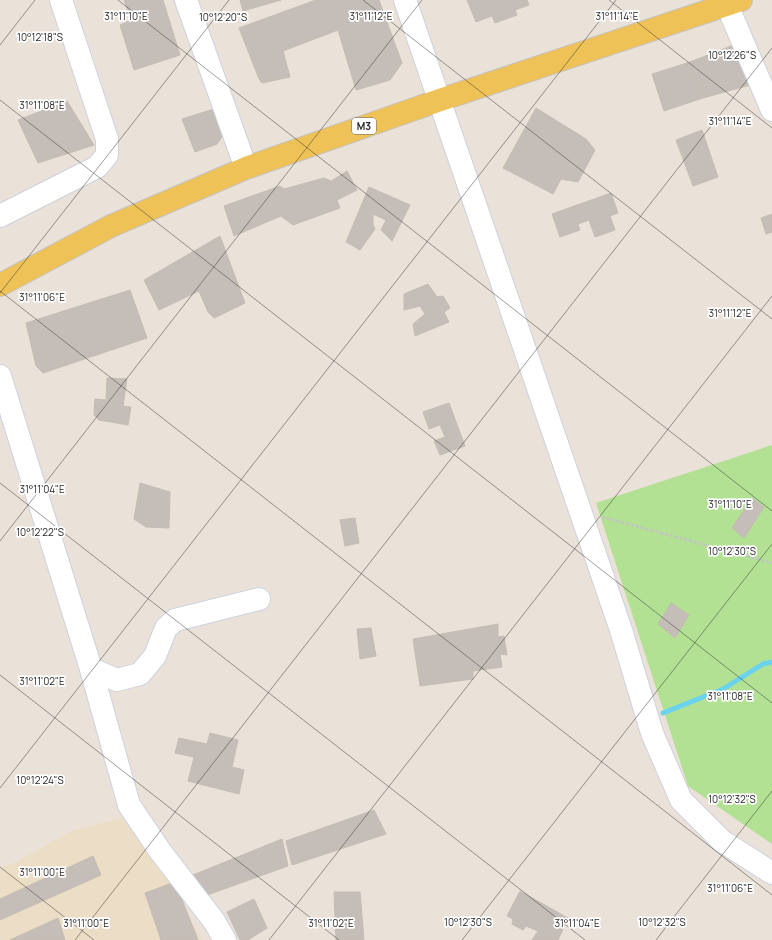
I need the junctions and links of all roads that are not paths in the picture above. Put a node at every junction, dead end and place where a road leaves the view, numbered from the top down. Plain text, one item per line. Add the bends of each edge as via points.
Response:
1 (61, 0) edge
2 (186, 0) edge
3 (405, 0) edge
4 (734, 2) edge
5 (440, 100) junction
6 (772, 110) edge
7 (246, 168) junction
8 (0, 216) edge
9 (0, 285) edge
10 (0, 376) edge
11 (259, 599) dead end
12 (91, 669) junction
13 (772, 873) edge
14 (225, 940) edge

1 - 8 street via 107,139 107,155 97,167
2 - 7 street
3 - 5 street
4 - 5 main road, M3
4 - 6 street
5 - 7 main road, M3
5 - 13 street via 621,630 652,733 680,800 722,841
7 - 9 main road, M3 via 111,226
10 - 12 street
11 - 12 street via 175,620 166,628 155,656 140,674 117,680
12 - 14 street via 129,805 160,851 214,921

